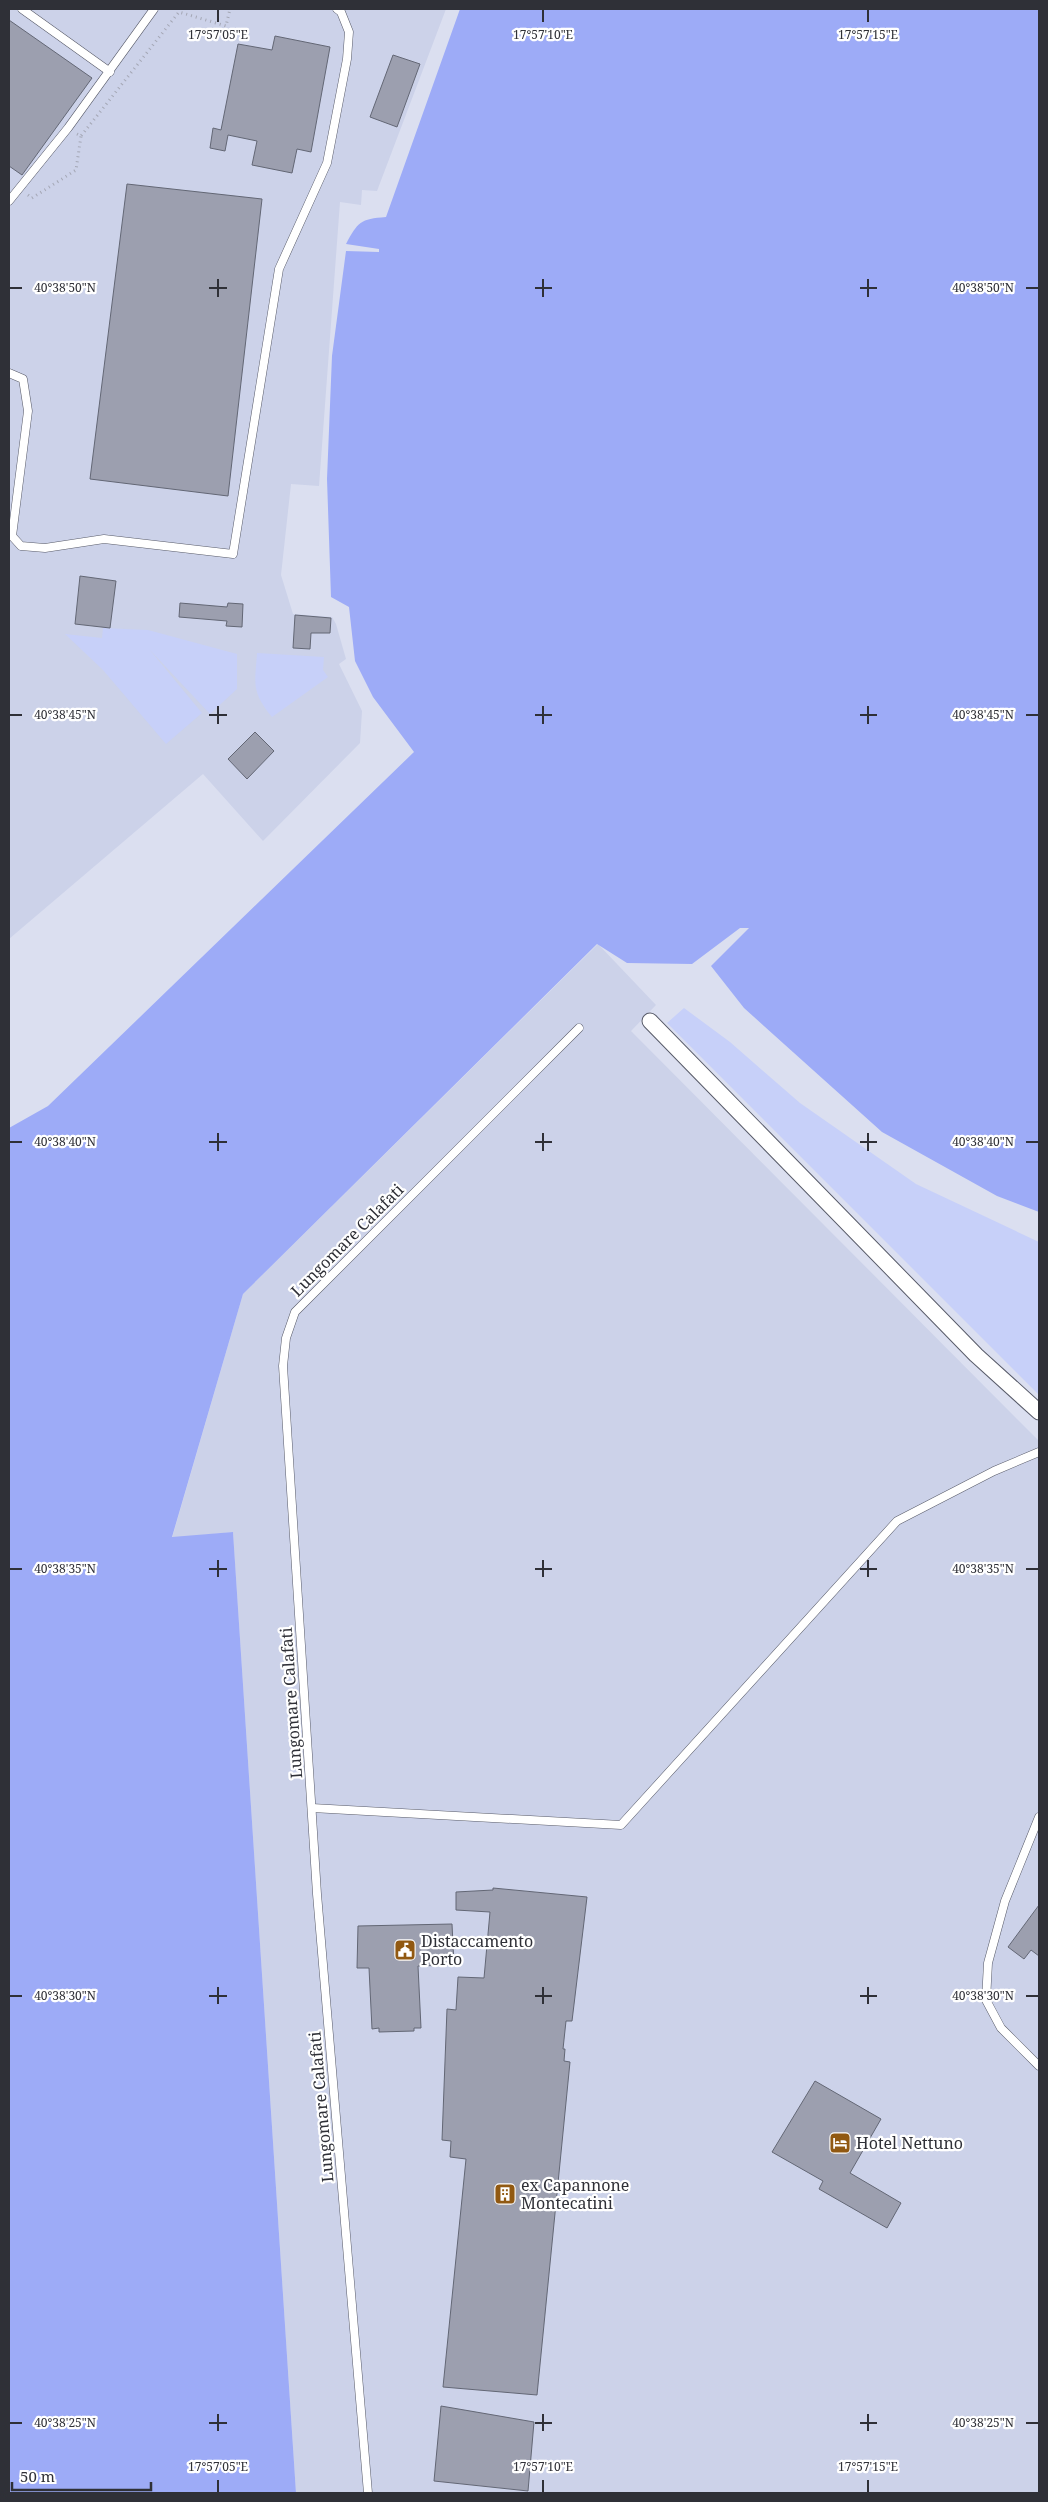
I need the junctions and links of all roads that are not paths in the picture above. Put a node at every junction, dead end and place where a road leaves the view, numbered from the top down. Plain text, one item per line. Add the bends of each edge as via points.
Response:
1 (22, 9) edge
2 (154, 9) edge
3 (336, 9) edge
4 (110, 72) junction
5 (9, 201) edge
6 (9, 374) edge
7 (650, 1021) dead end
8 (579, 1028) dead end
9 (1039, 1412) edge
10 (1039, 1452) edge
11 (312, 1808) junction
12 (1039, 1817) edge
13 (1039, 2066) edge
14 (368, 2493) edge

1 - 4 lane
2 - 4 lane
3 - 6 lane via 341,12 349,32 347,59 326,163 280,269 233,554 104,539 45,548 21,546 12,536 28,411 23,379
4 - 5 lane
7 - 9 street via 970,1348
8 - 11 lane, Lungomare Calafati via 295,1312 286,1338 283,1366
10 - 11 lane via 994,1471 897,1521 621,1825
11 - 14 lane, Lungomare Calafati
12 - 13 lane via 1005,1901 988,1963 986,2000 1001,2028

